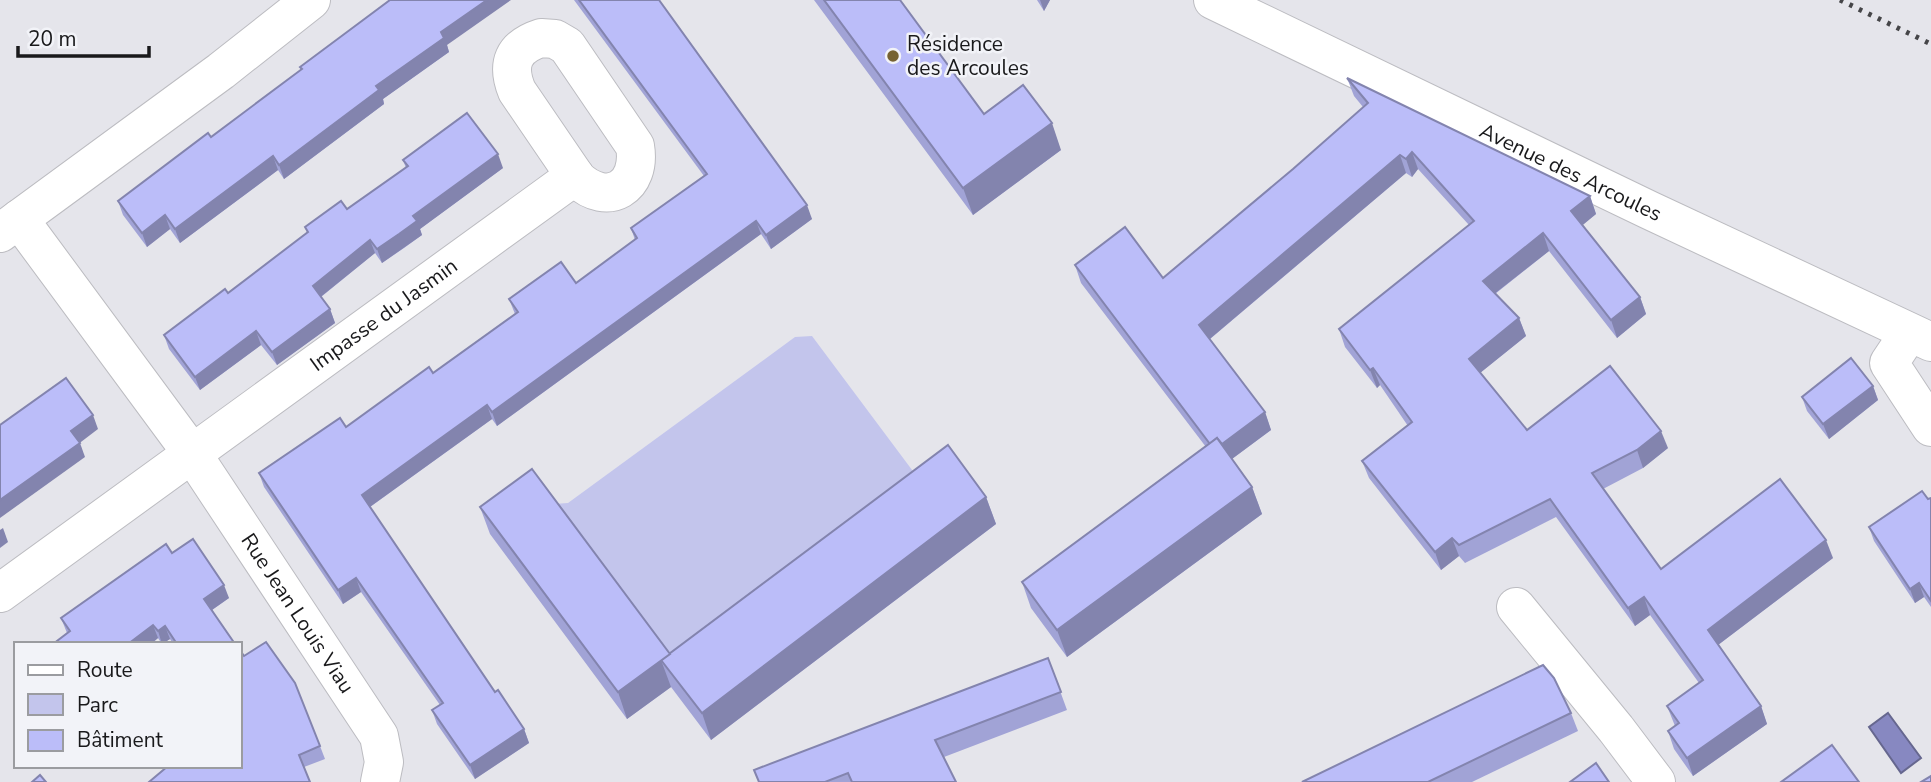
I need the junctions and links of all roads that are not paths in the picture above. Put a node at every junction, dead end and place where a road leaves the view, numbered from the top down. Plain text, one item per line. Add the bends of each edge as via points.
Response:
1 (311, 0) edge
2 (1213, 0) edge
3 (575, 176) dead end
4 (9, 226) edge
5 (1920, 338) edge
6 (1931, 427) edge
7 (191, 452) junction
8 (0, 593) edge
9 (1516, 607) dead end
10 (380, 782) edge
11 (1656, 782) edge

1 - 4 street
2 - 5 street, Avenue des Arcoules
3 - 7 street, Impasse du Jasmin
4 - 7 street, Rue Jean Louis Viau
5 - 6 street via 1888,363
7 - 8 street
7 - 10 street, Rue Jean Louis Viau via 379,736 384,762
9 - 11 street

